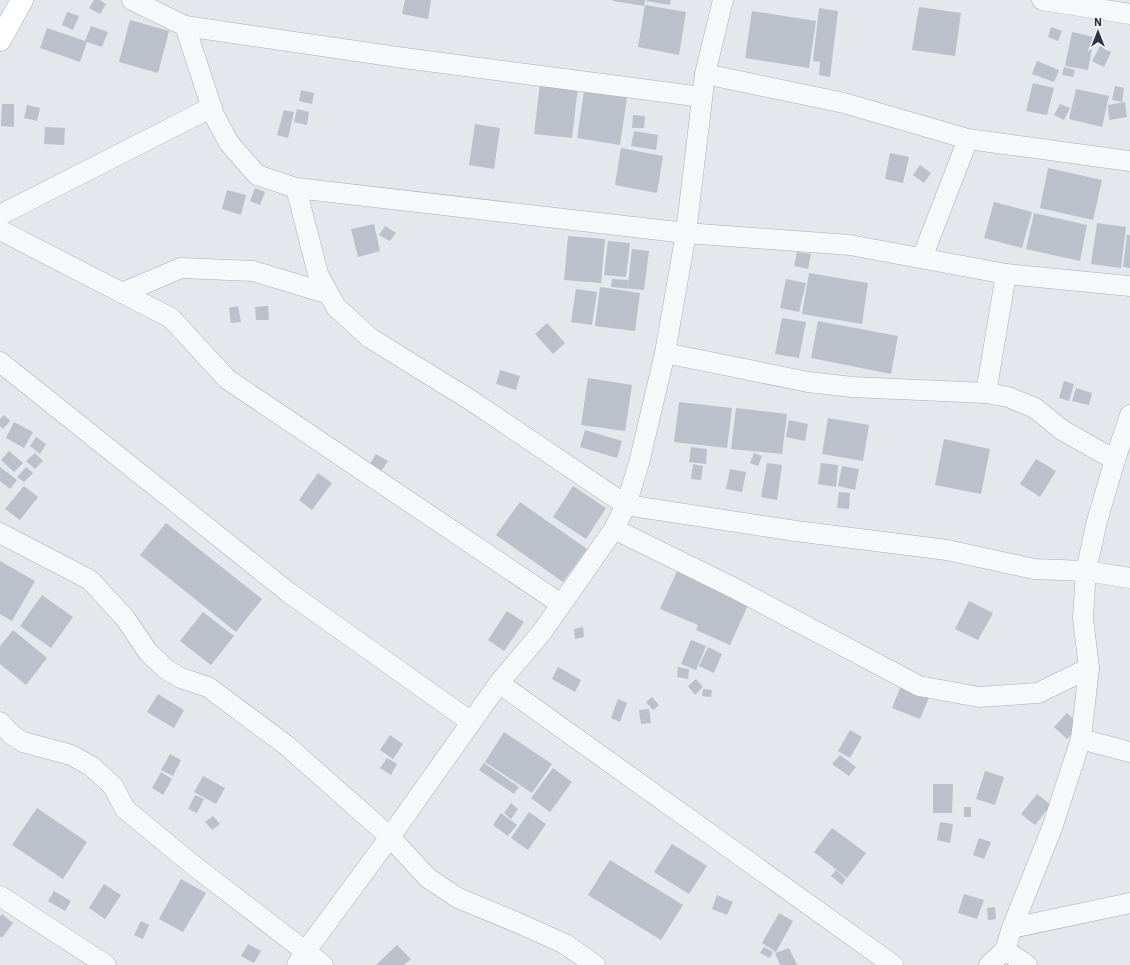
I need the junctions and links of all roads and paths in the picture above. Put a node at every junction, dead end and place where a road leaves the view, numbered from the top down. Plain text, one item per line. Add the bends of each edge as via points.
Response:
1 (22, 0) edge
2 (132, 0) edge
3 (723, 0) edge
4 (1042, 0) edge
5 (1130, 14) edge
6 (185, 26) junction
7 (0, 40) edge
8 (705, 74) junction
9 (702, 97) junction
10 (212, 107) junction
11 (968, 139) junction
12 (1130, 161) edge
13 (296, 188) junction
14 (0, 215) edge
15 (0, 230) edge
16 (686, 232) junction
17 (922, 258) junction
18 (1006, 274) junction
19 (1130, 286) edge
20 (122, 293) junction
21 (329, 294) junction
22 (666, 353) junction
23 (0, 362) edge
24 (986, 393) junction
25 (1130, 415) edge
26 (1115, 460) junction
27 (626, 505) junction
28 (614, 528) junction
29 (0, 533) edge
30 (1086, 571) junction
31 (1130, 578) edge
32 (561, 604) junction
33 (1089, 668) junction
34 (499, 683) junction
35 (0, 722) edge
36 (471, 722) junction
37 (1082, 739) junction
38 (1130, 752) edge
39 (390, 837) junction
40 (0, 896) edge
41 (1130, 904) edge
42 (1012, 928) junction
43 (1005, 950) junction
44 (301, 958) edge
45 (106, 965) edge
46 (323, 965) edge
47 (595, 965) edge
48 (893, 965) edge
49 (989, 965) edge
50 (1027, 965) edge

1 - 7 street
2 - 6 street
3 - 8 street
4 - 5 street
6 - 9 street
6 - 10 street
8 - 9 street
8 - 11 street via 844,103
9 - 16 street
10 - 13 street via 229,143 257,175
10 - 14 street
11 - 12 street
11 - 17 street
13 - 16 street
13 - 21 street via 318,274
15 - 20 street
16 - 17 street via 850,246
16 - 22 street
17 - 18 street
18 - 19 street
18 - 24 street
20 - 21 street via 181,268 253,271
20 - 32 street via 171,318 227,379
21 - 27 street via 336,307 370,338 472,401
22 - 24 street via 808,382 852,387
22 - 27 street
23 - 36 street via 288,592
24 - 26 street via 1008,397 1036,408 1062,430
25 - 26 street
26 - 30 street
27 - 28 street
27 - 30 street via 796,531 947,550 1034,569
28 - 32 street
28 - 33 street via 734,588 918,686 979,697 1038,693
29 - 39 street via 90,580 125,618 148,652 167,670 181,678 208,687 248,716 286,745
30 - 31 street
30 - 33 street via 1083,618
32 - 34 street via 542,632
33 - 37 street
34 - 36 street
34 - 48 street
35 - 44 street via 23,742 71,755 91,766 113,786 125,809
36 - 39 street
37 - 38 street
37 - 42 street via 1052,828
39 - 44 street
39 - 47 street via 428,878 458,898 565,944
40 - 45 street
41 - 42 street
42 - 43 street
43 - 49 street
43 - 50 street
44 - 46 street

